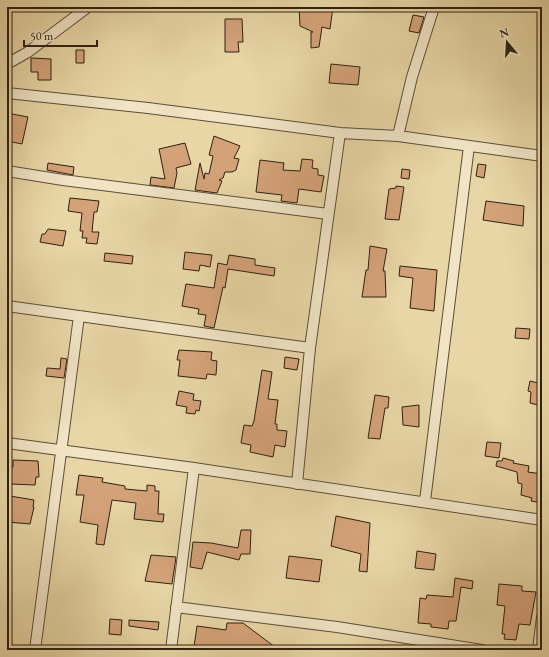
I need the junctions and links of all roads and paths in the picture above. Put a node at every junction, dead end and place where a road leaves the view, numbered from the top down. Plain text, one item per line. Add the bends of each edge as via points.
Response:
1 (88, 7) edge
2 (434, 7) edge
3 (7, 64) edge
4 (7, 93) edge
5 (340, 133) junction
6 (398, 136) junction
7 (469, 146) junction
8 (542, 156) edge
9 (7, 171) edge
10 (328, 214) junction
11 (7, 306) edge
12 (79, 316) junction
13 (310, 348) junction
14 (7, 443) edge
15 (60, 450) junction
16 (194, 468) junction
17 (297, 484) junction
18 (425, 502) junction
19 (542, 520) edge
20 (176, 607) junction
21 (542, 617) edge
22 (35, 650) edge
23 (171, 650) edge
24 (482, 650) edge
25 (538, 650) edge

1 - 3 street via 28,52
2 - 6 street via 412,76
4 - 5 street
5 - 6 street
5 - 10 street
6 - 7 street
7 - 8 street
7 - 18 street
9 - 10 street
10 - 13 street
11 - 12 street
12 - 13 street
12 - 15 street
13 - 17 street
14 - 15 street
15 - 16 street
15 - 22 street
16 - 17 street
16 - 20 street
17 - 18 street
18 - 19 street
20 - 23 street
20 - 24 street via 337,627
21 - 25 street

